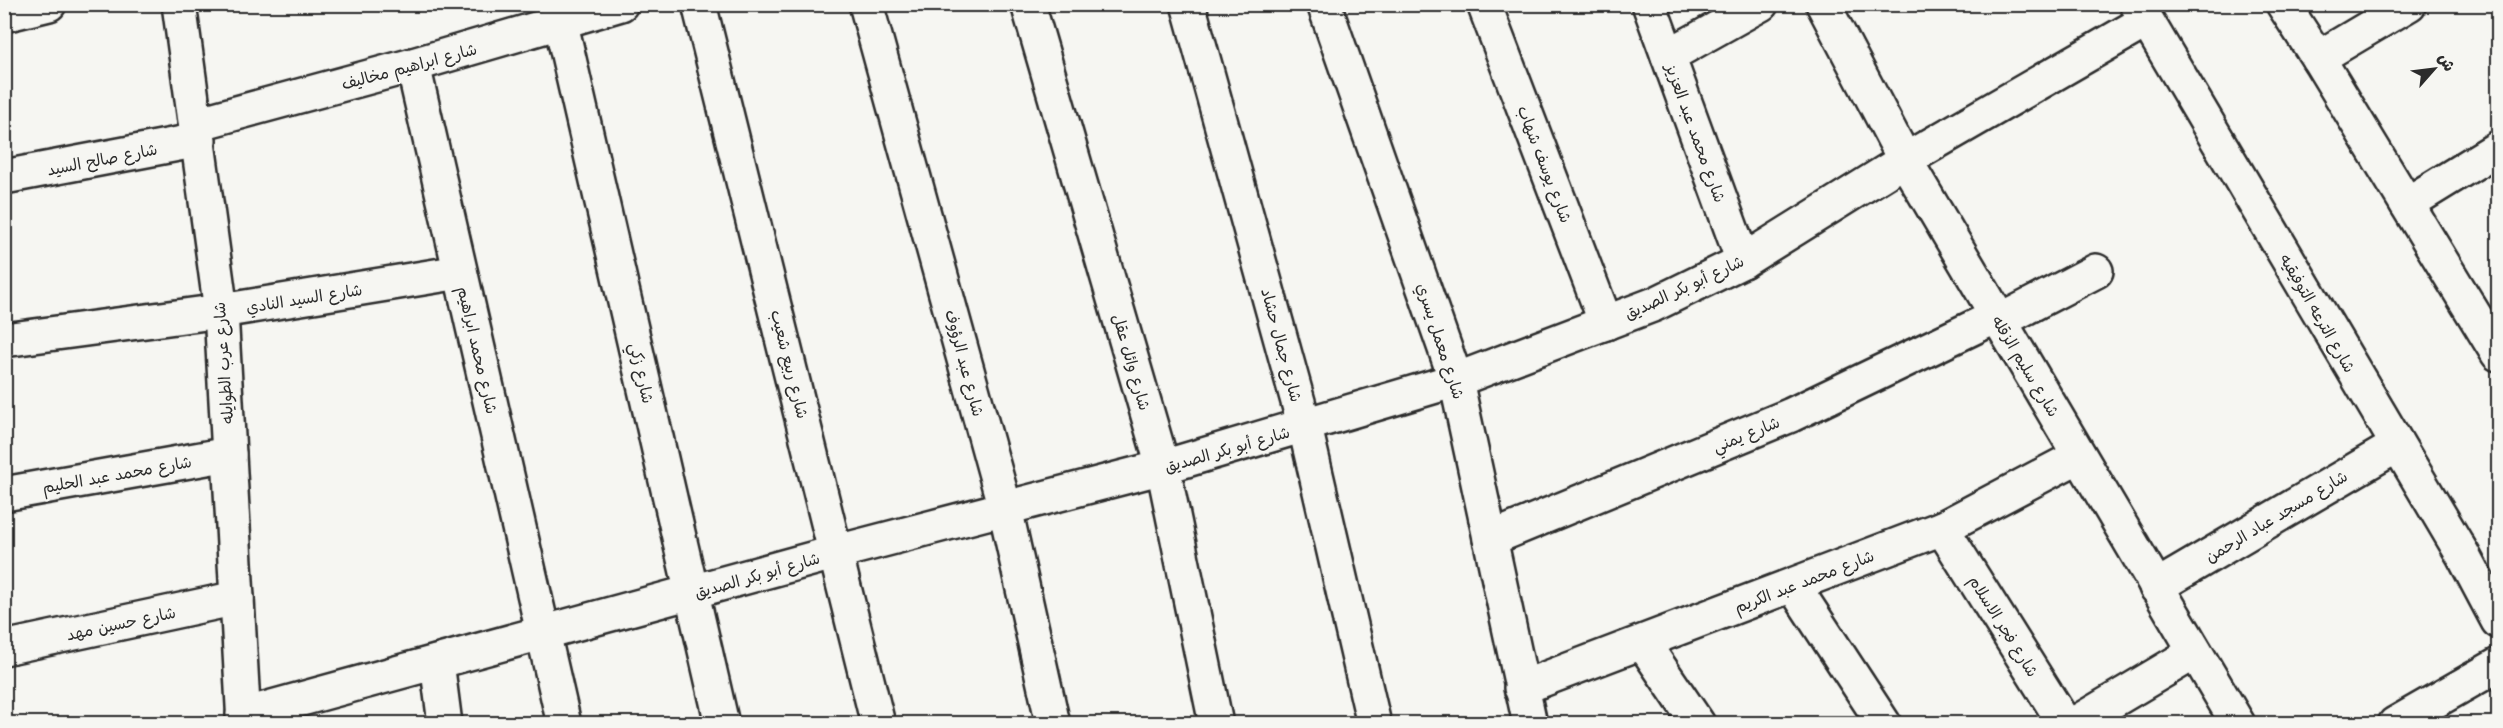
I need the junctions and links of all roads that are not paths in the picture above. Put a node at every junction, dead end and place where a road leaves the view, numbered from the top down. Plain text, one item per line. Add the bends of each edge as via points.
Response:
1 (49, 4) edge
2 (179, 4) edge
3 (621, 4) edge
4 (699, 4) edge
5 (866, 4) edge
6 (1028, 4) edge
7 (1188, 4) edge
8 (1324, 4) edge
9 (1484, 4) edge
10 (1649, 4) edge
11 (1761, 4) edge
12 (1823, 4) edge
13 (2283, 4) edge
14 (2409, 4) edge
15 (2141, 13) edge
16 (4, 15) edge
17 (561, 24) junction
18 (1668, 56) junction
19 (2318, 58) junction
20 (413, 65) junction
21 (197, 132) junction
22 (2499, 148) edge
23 (1905, 160) junction
24 (4, 177) edge
25 (2407, 204) junction
26 (1743, 261) junction
27 (2096, 271) dead end
28 (460, 272) junction
29 (221, 311) junction
30 (1998, 319) junction
31 (1606, 323) junction
32 (4, 340) edge
33 (2498, 354) edge
34 (1456, 380) junction
35 (1305, 427) junction
36 (2396, 446) junction
37 (229, 454) junction
38 (2079, 456) junction
39 (1163, 467) junction
40 (4, 494) edge
41 (1005, 508) junction
42 (1942, 528) junction
43 (1490, 539) junction
44 (837, 552) junction
45 (1792, 585) junction
46 (2156, 587) junction
47 (693, 593) junction
48 (237, 598) junction
49 (2499, 621) edge
50 (544, 633) junction
51 (1643, 643) junction
52 (4, 648) edge
53 (2195, 652) junction
54 (437, 662) junction
55 (2499, 665) edge
56 (1521, 688) junction
57 (243, 719) edge
58 (445, 723) edge
59 (564, 723) edge
60 (722, 723) edge
61 (878, 723) edge
62 (1053, 723) edge
63 (1216, 723) edge
64 (1374, 723) edge
65 (1530, 723) edge
66 (1698, 723) edge
67 (1884, 723) edge
68 (2065, 723) edge
69 (2074, 723) edge
70 (2238, 723) edge
71 (2395, 723) edge

1 - 16 street
2 - 21 street, شارع عرب الطوايله
3 - 17 street, شارع ابراهيم مخاليف
4 - 44 street, شارع ربيع شعيب
5 - 41 street, شارع عبد الرؤوف
6 - 39 street, شارع وائل عقل
7 - 35 street, شارع جمال حشاد
8 - 34 street, شارع معمل يسري
9 - 31 street, شارع يوسف شهاب
10 - 18 street, شارع محمد عبد العزيز
11 - 18 street
12 - 23 street, شارع سليم الزقله
13 - 19 street
14 - 19 street
15 - 23 street, شارع أبو بكر الصديق
15 - 36 street, شارع الترعه التوفيقيه
17 - 20 street, شارع ابراهيم مخاليف
17 - 47 street, شارع زكي
18 - 26 street, شارع محمد عبد العزيز
19 - 25 street
20 - 21 street, شارع ابراهيم مخاليف
20 - 28 street, شارع محمد ابراهيم
21 - 24 street, شارع صالح السيد
21 - 29 street, شارع عرب الطوايله
22 - 25 street
23 - 26 street, شارع أبو بكر الصديق
23 - 30 street, شارع سليم الزقله
25 - 33 street
26 - 31 street, شارع أبو بكر الصديق
27 - 30 street, شارع يمني
28 - 29 street, شارع السيد النادي
28 - 50 street, شارع محمد ابراهيم
29 - 32 street, شارع السيد النادي
29 - 37 street, شارع عرب الطوايله
30 - 38 street, شارع سليم الزقله
30 - 43 street, شارع يمني via 1791,415
31 - 34 street, شارع أبو بكر الصديق
34 - 35 street, شارع أبو بكر الصديق
34 - 43 street, شارع معمل يسري
35 - 39 street, شارع أبو بكر الصديق
35 - 64 street, شارع جمال حشاد
36 - 46 street, شارع مسجد عباد الرحمن
36 - 49 street, شارع الترعه التوفيقيه
37 - 40 street, شارع محمد عبد الحليم
37 - 48 street, شارع عرب الطوايله
38 - 42 street, شارع محمد عبد الكريم
38 - 46 street, شارع سليم الزقله
39 - 41 street, شارع أبو بكر الصديق
39 - 63 street, شارع وائل عقل
41 - 44 street, شارع أبو بكر الصديق
41 - 62 street, شارع عبد الرؤوف
42 - 45 street, شارع محمد عبد الكريم
42 - 68 street, شارع فجر الاسلام
43 - 56 street, شارع معمل يسري
44 - 47 street, شارع أبو بكر الصديق
44 - 61 street, شارع ربيع شعيب
45 - 51 street, شارع محمد عبد الكريم
45 - 67 street
46 - 53 street, شارع سليم الزقله
47 - 50 street, شارع أبو بكر الصديق
47 - 60 street, شارع زكي
48 - 52 street, شارع حسين مهد
48 - 57 street, شارع عرب الطوايله
50 - 54 street, شارع أبو بكر الصديق
50 - 59 street, شارع محمد ابراهيم
51 - 56 street, شارع محمد عبد الكريم
51 - 66 street
53 - 69 street
53 - 70 street, شارع سليم الزقله
54 - 57 street, شارع أبو بكر الصديق
54 - 58 street
55 - 71 street
56 - 65 street, شارع معمل يسري

